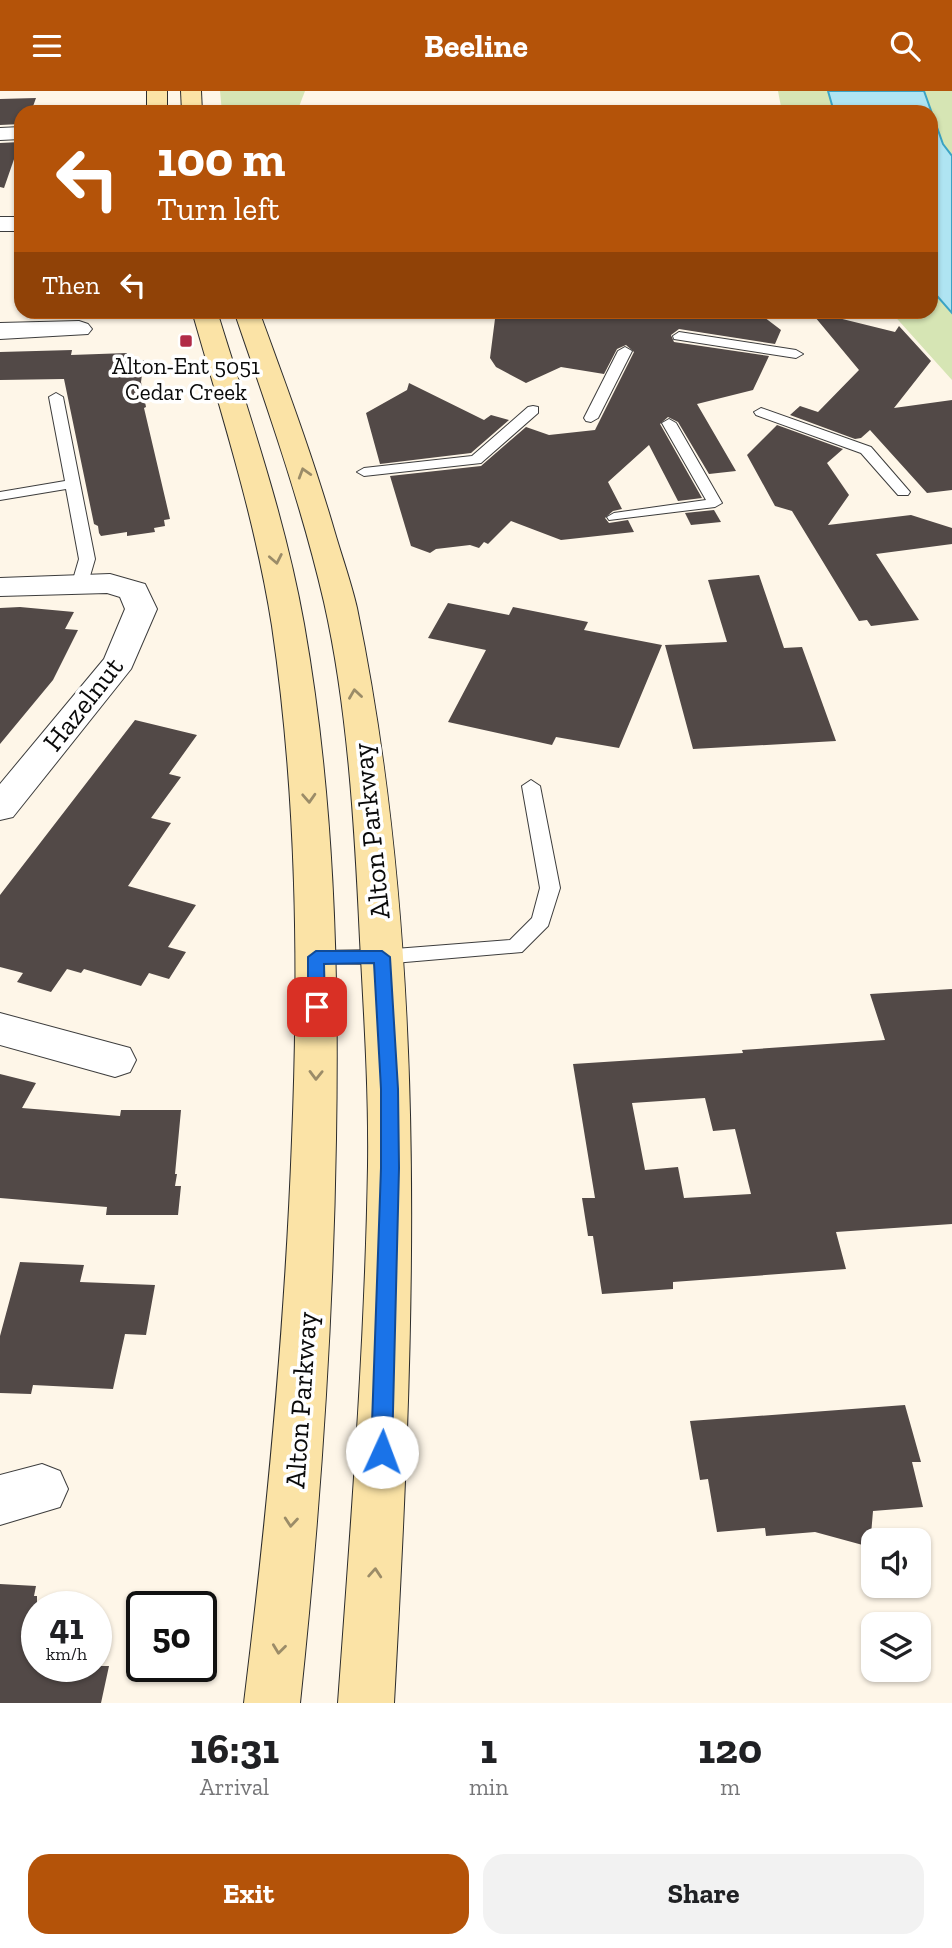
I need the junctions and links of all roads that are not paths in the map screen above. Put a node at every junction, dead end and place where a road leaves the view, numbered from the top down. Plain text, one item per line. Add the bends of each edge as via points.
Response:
1 (206, 319) edge
2 (249, 319) edge
3 (79, 330) dead end
4 (0, 331) edge
5 (678, 336) dead end
6 (625, 351) dead end
7 (796, 354) dead end
8 (56, 397) dead end
9 (533, 410) dead end
10 (761, 412) dead end
11 (591, 418) dead end
12 (669, 423) dead end
13 (364, 472) dead end
14 (73, 484) junction
15 (903, 492) dead end
16 (0, 496) edge
17 (614, 517) dead end
18 (79, 583) junction
19 (0, 587) edge
20 (531, 786) dead end
21 (0, 808) edge
22 (316, 957) junction
23 (382, 957) junction
24 (0, 1029) edge
25 (115, 1060) dead end
26 (272, 1703) edge
27 (366, 1703) edge

1 -> 22 main road, Alton Parkway via 260,492 286,616 309,789
23 -> 2 main road, Alton Parkway via 374,841 346,634 301,462
3 - 4 street
5 - 7 lane
6 - 11 lane
8 - 14 lane
9 - 13 lane via 476,460
10 - 15 lane via 866,450
12 - 17 lane via 715,503
14 - 16 lane
14 - 18 lane via 88,559
18 - 19 street
18 - 21 street, Hazelnut via 110,583 134,590 141,610 119,662
20 - 23 lane via 551,888 541,921 515,947
22 - 23 lane
22 -> 26 main road, Alton Parkway via 307,1338
27 -> 23 main road, Alton Parkway via 382,1448 390,1181
24 - 25 street

